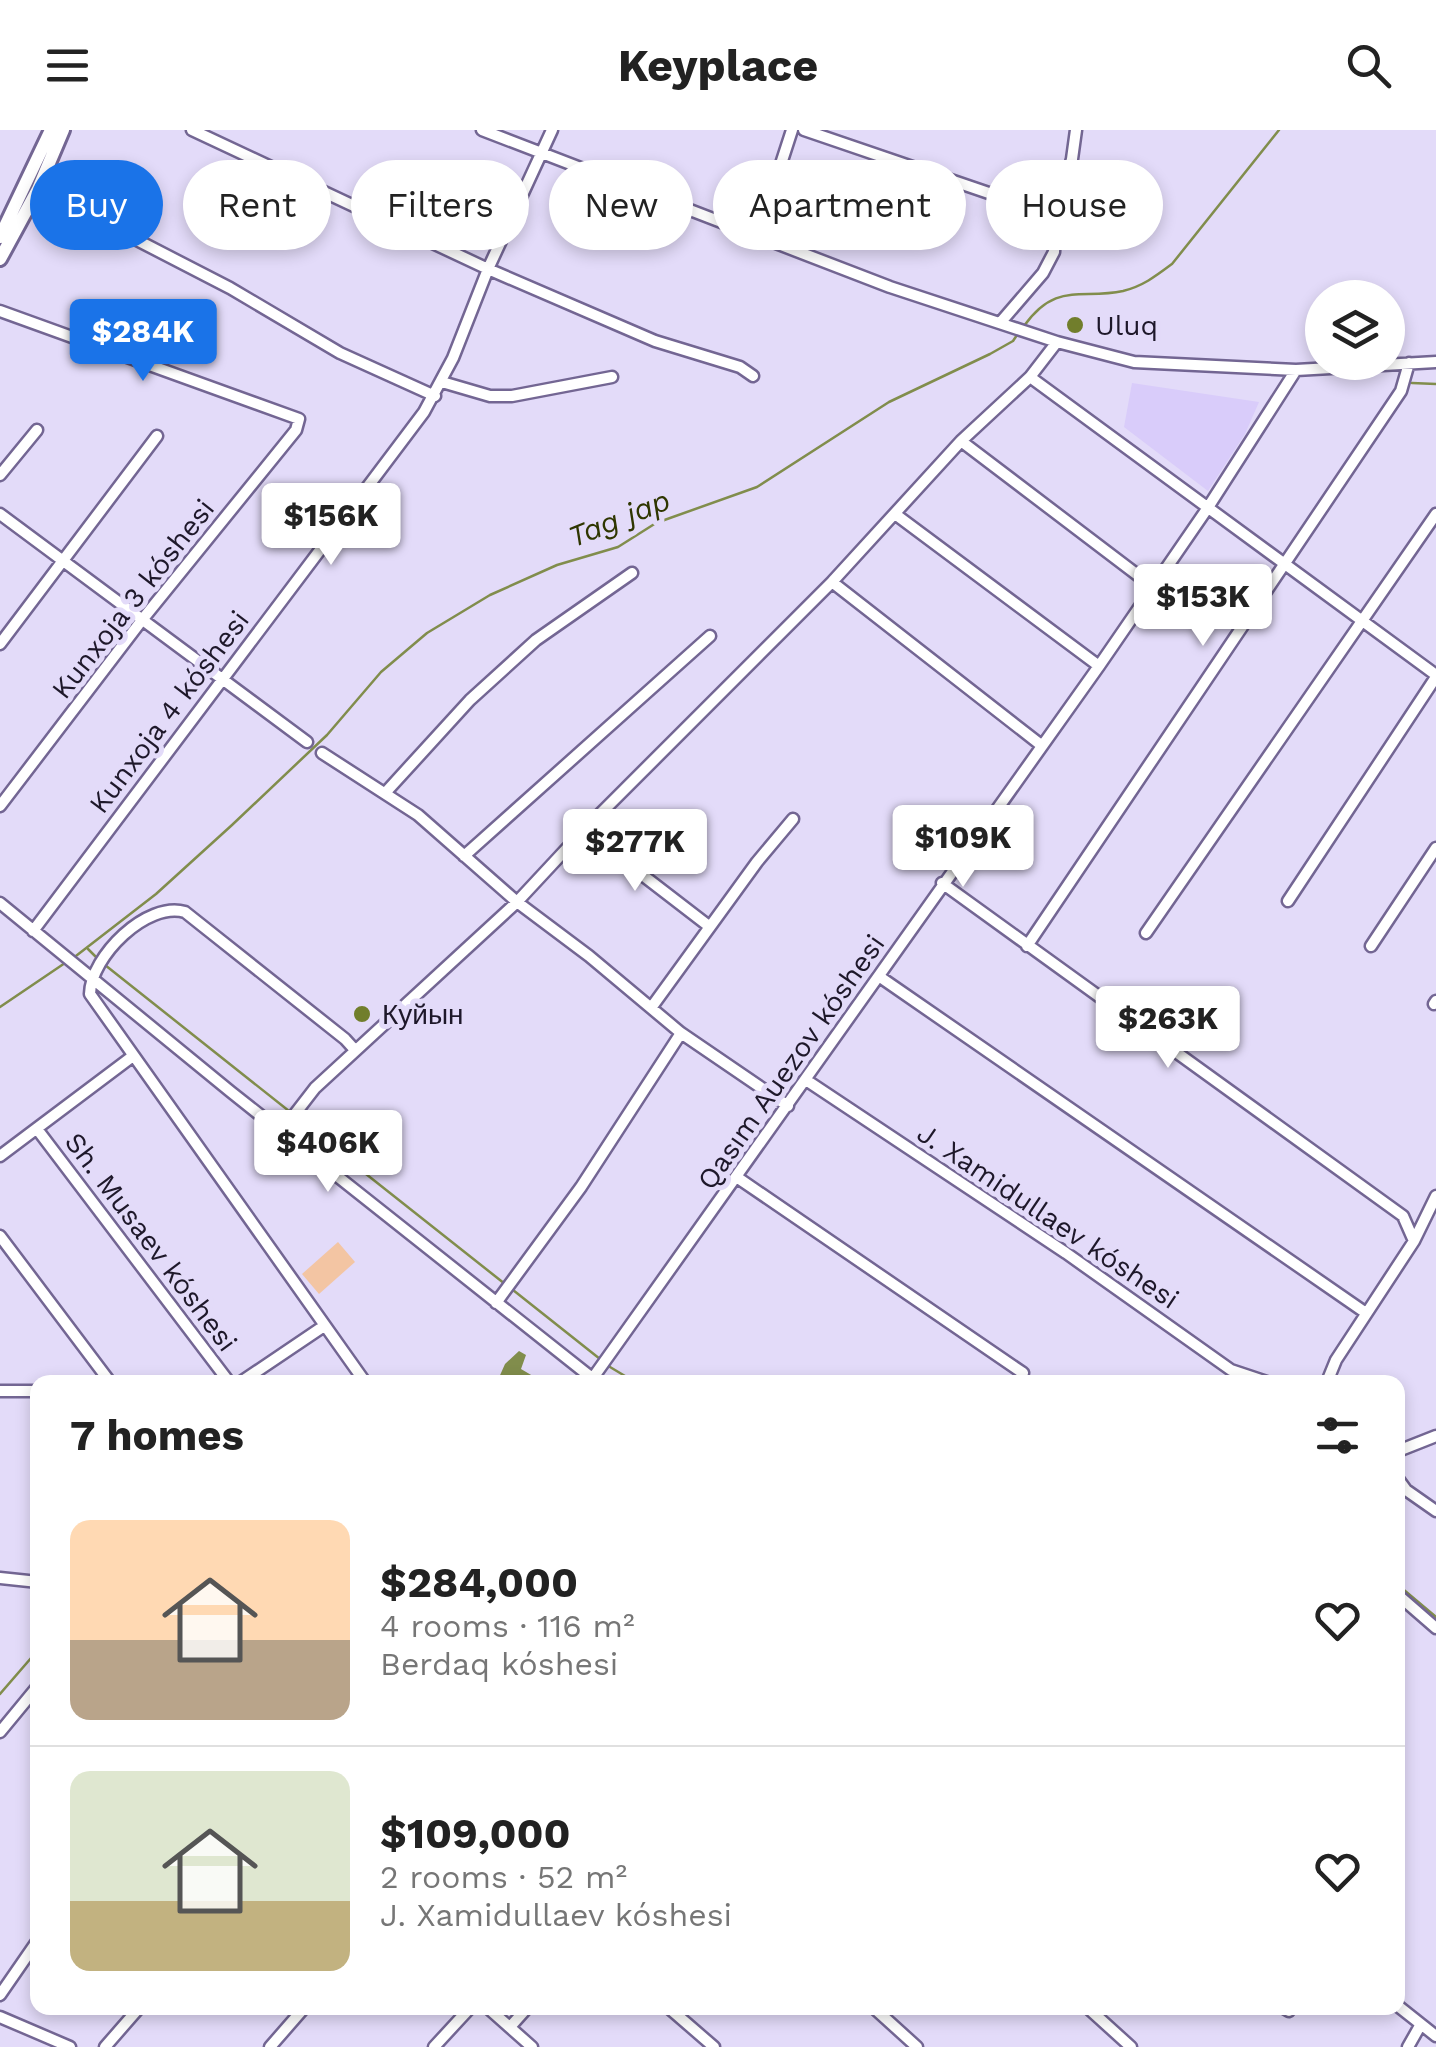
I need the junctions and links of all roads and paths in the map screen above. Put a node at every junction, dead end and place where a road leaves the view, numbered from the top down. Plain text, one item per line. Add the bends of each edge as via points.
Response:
1 (51, 130) edge
2 (63, 130) edge
3 (192, 130) edge
4 (482, 130) edge
5 (552, 130) edge
6 (792, 130) edge
7 (804, 130) edge
8 (1076, 130) edge
9 (540, 154) junction
10 (50, 160) edge
11 (782, 160) edge
12 (1072, 160) edge
13 (986, 192) edge
14 (30, 204) edge
15 (713, 221) edge
16 (0, 237) edge
17 (156, 250) edge
18 (791, 250) edge
19 (1054, 250) edge
20 (0, 259) edge
21 (488, 269) junction
22 (0, 310) edge
23 (1004, 324) junction
24 (1057, 342) junction
25 (1436, 362) edge
26 (1410, 363) junction
27 (1296, 370) junction
28 (753, 376) dead end
29 (1030, 377) junction
30 (612, 378) dead end
31 (442, 382) junction
32 (434, 396) junction
33 (38, 430) dead end
34 (158, 436) dead end
35 (960, 441) junction
36 (0, 475) edge
37 (1207, 510) junction
38 (0, 514) edge
39 (895, 514) junction
40 (1436, 514) edge
41 (64, 561) junction
42 (1286, 564) junction
43 (632, 574) dead end
44 (832, 582) junction
45 (1152, 586) junction
46 (142, 620) junction
47 (1360, 620) junction
48 (710, 636) dead end
49 (0, 644) edge
50 (1099, 666) junction
51 (1436, 676) edge
52 (222, 680) junction
53 (306, 742) dead end
54 (1040, 745) junction
55 (322, 753) dead end
56 (386, 792) junction
57 (0, 806) edge
58 (793, 819) dead end
59 (584, 830) junction
60 (1436, 848) edge
61 (464, 856) junction
62 (942, 883) junction
63 (1288, 901) dead end
64 (517, 902) junction
65 (0, 903) edge
66 (710, 926) junction
67 (33, 931) junction
68 (1146, 933) dead end
69 (1027, 946) junction
70 (1371, 946) dead end
71 (87, 976) junction
72 (880, 977) junction
73 (651, 1008) junction
74 (681, 1034) junction
75 (355, 1050) junction
76 (132, 1056) junction
77 (806, 1080) junction
78 (788, 1106) junction
79 (37, 1129) junction
80 (281, 1132) junction
81 (0, 1156) edge
82 (738, 1178) junction
83 (1436, 1196) edge
84 (0, 1236) edge
85 (1414, 1241) junction
86 (496, 1303) junction
87 (1366, 1313) junction
88 (324, 1326) junction
89 (1022, 1373) dead end
90 (105, 1375) edge
91 (224, 1375) edge
92 (251, 1375) edge
93 (359, 1375) edge
94 (586, 1375) edge
95 (598, 1375) edge
96 (1246, 1375) edge
97 (1330, 1375) edge
98 (0, 1391) edge
99 (30, 1391) edge
100 (1436, 1436) edge
101 (1405, 1449) edge
102 (1405, 1489) edge
103 (1436, 1511) edge
104 (0, 1578) edge
105 (30, 1581) edge
106 (1405, 1601) edge
107 (1436, 1628) edge
108 (30, 1696) edge
109 (0, 1732) edge
110 (30, 1952) edge
111 (0, 1995) edge
112 (1405, 2011) edge
113 (133, 2015) edge
114 (298, 2015) edge
115 (464, 2015) edge
116 (496, 2015) edge
117 (521, 2015) edge
118 (677, 2015) edge
119 (882, 2015) edge
120 (1096, 2015) edge
121 (0, 2016) edge
122 (1421, 2024) junction
123 (510, 2027) junction
124 (1436, 2036) edge
125 (70, 2047) edge
126 (105, 2047) edge
127 (270, 2047) edge
128 (434, 2047) edge
129 (532, 2047) edge
130 (714, 2047) edge
131 (916, 2047) edge
132 (1131, 2047) edge
133 (1408, 2047) edge

1 - 16 main road
2 - 10 main road
3 - 21 street
4 - 9 street
5 - 9 street, Kunxoja 4 kóshesi
6 - 11 street
7 - 13 street
8 - 12 street
9 - 15 street
9 - 21 street, Kunxoja 4 kóshesi
14 - 20 main road
17 - 32 street
18 - 23 street
19 - 23 street
21 - 28 street via 655,342
21 - 31 street, Kunxoja 4 kóshesi
22 - 46 street, Kunxoja 3 kóshesi via 299,419
23 - 24 street
24 - 27 street via 1134,362
24 - 29 street
25 - 26 street
26 - 27 street
26 - 42 street via 1401,390
27 - 37 street, Qasım Auezov kóshesi
29 - 35 street
29 - 37 street
30 - 31 street via 512,396
31 - 32 street, Kunxoja 4 kóshesi
32 - 52 street, Kunxoja 4 kóshesi
33 - 36 street
34 - 41 street
35 - 39 street
35 - 45 street
37 - 42 street
37 - 45 street, Qasım Auezov kóshesi
38 - 41 street
39 - 44 street
39 - 50 street
40 - 47 street
41 - 46 street
41 - 49 street
42 - 47 street
42 - 69 street
43 - 56 street via 536,640
44 - 54 street
44 - 59 street
45 - 50 street, Qasım Auezov kóshesi
46 - 52 street
46 - 57 street, Kunxoja 3 kóshesi
47 - 51 street
47 - 68 street
48 - 61 street
50 - 54 street, Qasım Auezov kóshesi
51 - 63 street
52 - 53 street
52 - 67 street, Kunxoja 4 kóshesi
54 - 62 street, Qasım Auezov kóshesi
55 - 56 street
56 - 61 street
58 - 66 street
59 - 64 street
59 - 66 street
60 - 70 street
61 - 64 street
62 - 69 street
62 - 72 street, Qasım Auezov kóshesi
64 - 73 street
64 - 75 street
65 - 67 street
66 - 73 street
67 - 71 street
69 - 85 street via 1404,1216
71 - 75 street via 108,949 156,911 172,908
71 - 76 street via 90,994
71 - 80 street
72 - 77 street, Qasım Auezov kóshesi
72 - 87 street
73 - 74 street
74 - 78 street
74 - 86 street via 582,1187
75 - 80 street
76 - 79 street, Sh. Musaev kóshesi
76 - 88 street
77 - 78 street, Qasım Auezov kóshesi
77 - 96 street, J. Xamidullaev kóshesi
78 - 82 street, Qasım Auezov kóshesi
79 - 81 street, Sh. Musaev kóshesi
79 - 91 street, Sh. Musaev kóshesi
80 - 86 street
82 - 89 street
82 - 95 street, Qasım Auezov kóshesi
83 - 85 street
84 - 90 street
85 - 87 street
86 - 94 street
87 - 97 street
88 - 92 street
88 - 93 street
98 - 99 street
100 - 101 street
102 - 103 street
104 - 105 street
106 - 107 street
108 - 109 street
110 - 111 street
112 - 122 street
113 - 126 street
114 - 127 street
115 - 128 street
116 - 123 street
117 - 123 street
118 - 130 street
119 - 131 street
120 - 132 street
121 - 125 street
122 - 124 street
122 - 133 street
123 - 129 street

